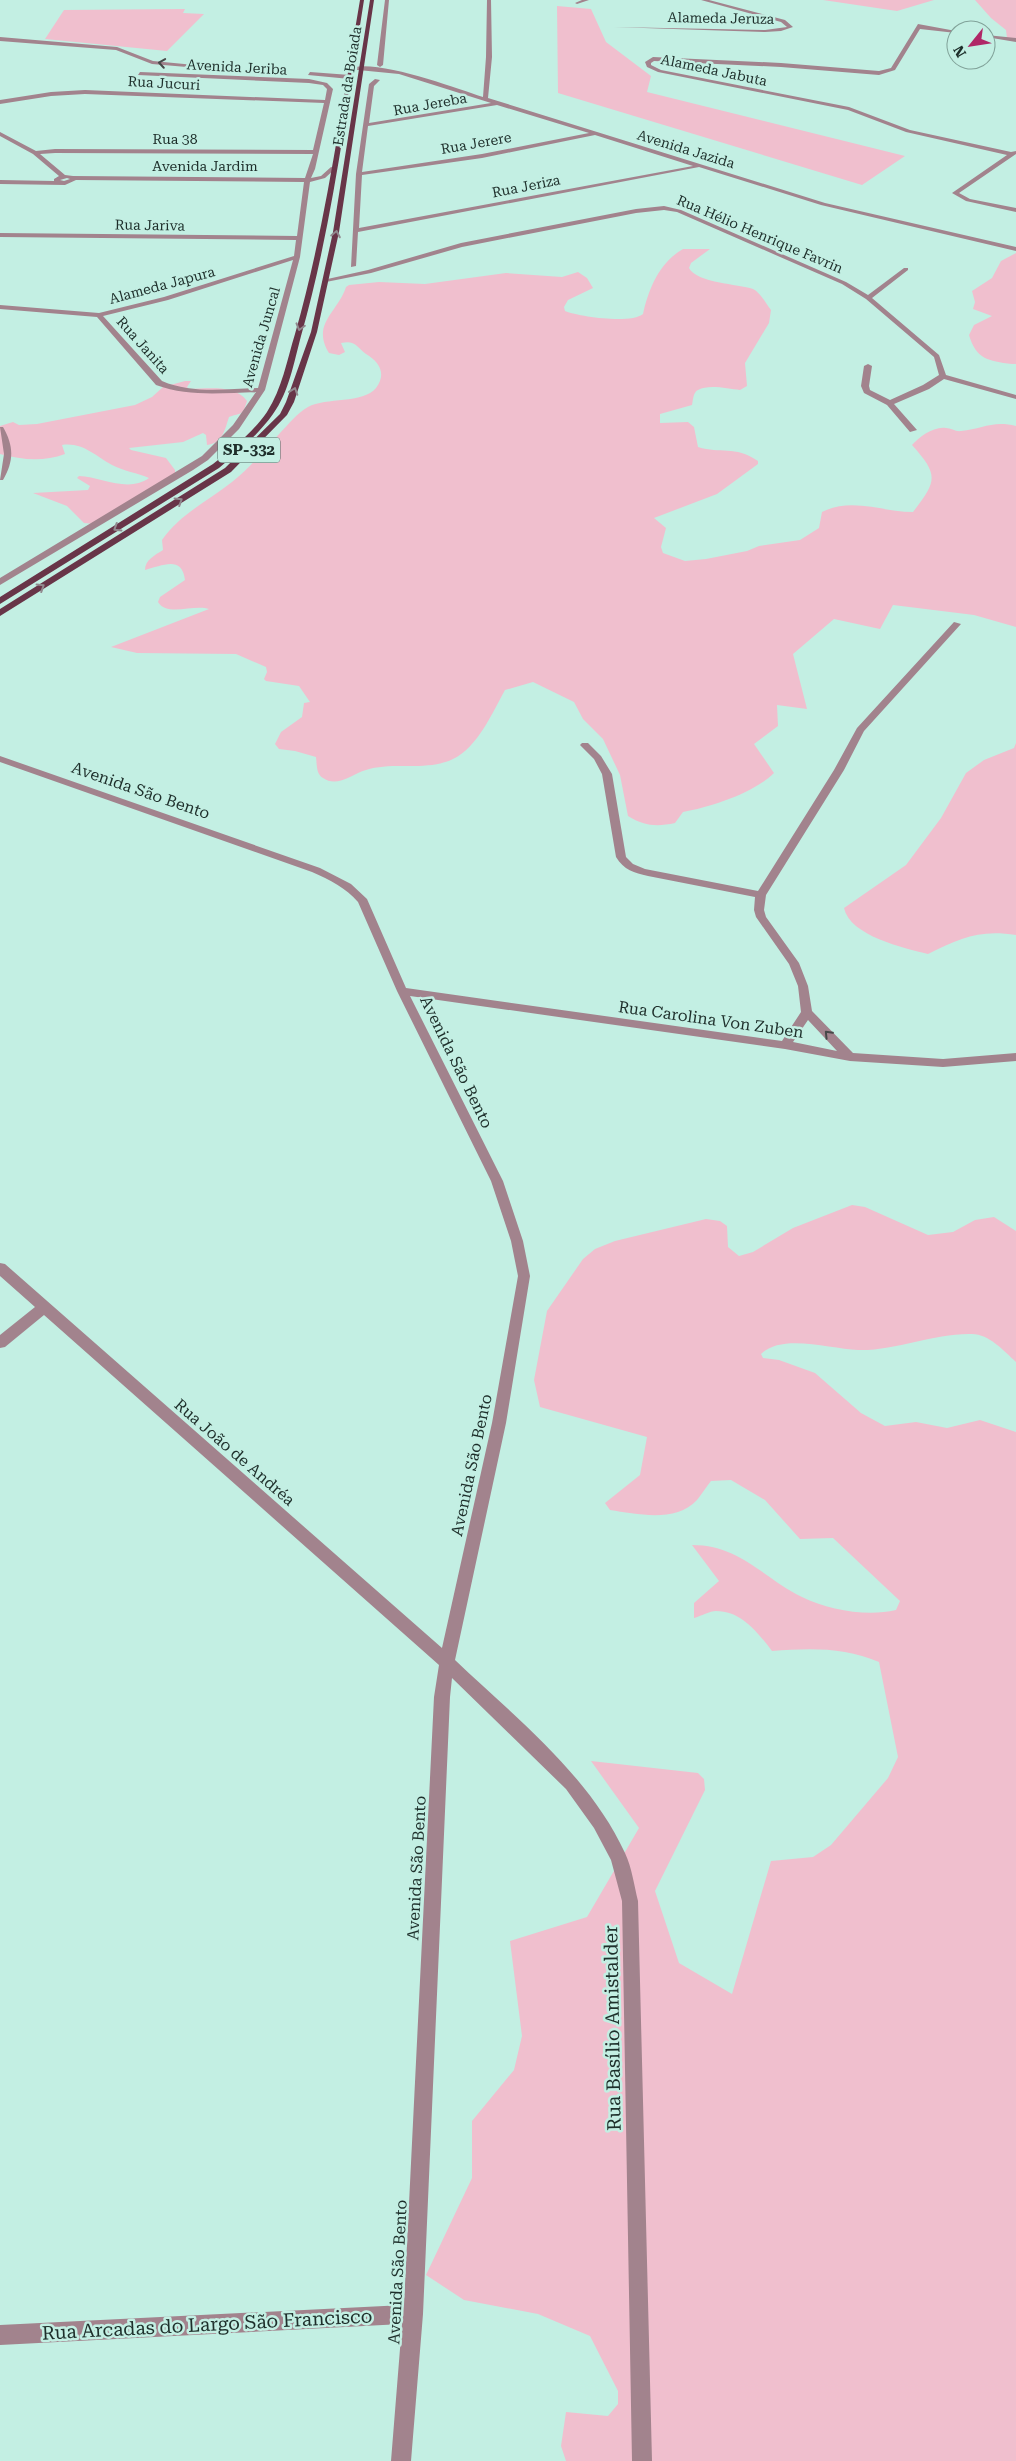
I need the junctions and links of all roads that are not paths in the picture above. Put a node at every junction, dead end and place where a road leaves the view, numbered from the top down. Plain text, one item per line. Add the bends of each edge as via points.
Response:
1 (362, 0) edge
2 (372, 0) edge
3 (387, 0) edge
4 (489, 0) edge
5 (587, 0) edge
6 (703, 0) edge
7 (577, 3) dead end
8 (616, 27) dead end
9 (946, 30) edge
10 (996, 37) edge
11 (0, 39) edge
12 (1016, 40) edge
13 (380, 65) junction
14 (352, 67) junction
15 (362, 67) junction
16 (245, 70) dead end
17 (140, 74) dead end
18 (302, 74) dead end
19 (350, 77) junction
20 (377, 80) dead end
21 (330, 89) joint
22 (486, 98) junction
23 (0, 102) edge
24 (328, 102) junction
25 (498, 103) junction
26 (366, 125) junction
27 (600, 133) junction
28 (0, 134) edge
29 (316, 152) junction
30 (35, 153) junction
31 (1013, 154) edge
32 (702, 165) junction
33 (333, 168) junction
34 (359, 174) junction
35 (346, 175) junction
36 (0, 178) edge
37 (60, 179) junction
38 (0, 182) edge
39 (306, 182) junction
40 (330, 185) junction
41 (1016, 210) edge
42 (357, 230) junction
43 (0, 234) edge
44 (299, 238) junction
45 (1016, 244) edge
46 (1016, 249) edge
47 (296, 258) junction
48 (354, 266) dead end
49 (906, 269) dead end
50 (326, 280) junction
51 (868, 298) junction
52 (0, 307) edge
53 (99, 314) junction
54 (868, 366) dead end
55 (943, 376) junction
56 (261, 390) junction
57 (1016, 397) edge
58 (890, 403) junction
59 (0, 429) edge
60 (913, 430) dead end
61 (0, 478) edge
62 (0, 582) edge
63 (0, 601) edge
64 (0, 613) edge
65 (957, 624) dead end
66 (585, 745) dead end
67 (0, 759) edge
68 (761, 895) junction
69 (402, 991) junction
70 (806, 1012) junction
71 (785, 1045) junction
72 (850, 1057) junction
73 (1016, 1057) edge
74 (0, 1268) edge
75 (44, 1307) junction
76 (0, 1343) edge
77 (447, 1662) junction
78 (413, 2314) junction
79 (0, 2335) edge
80 (401, 2461) edge
81 (642, 2461) edge

1 - 14 main road, Estrada da Boiada / SP-332
2 - 15 main road, Estrada da Boiada / SP-332
3 - 13 street
4 - 22 street
5 - 7 street
6 - 8 street, Alameda Jeruza via 783,20 791,27 765,31
9 - 31 street, Alameda Jabuta via 920,26 893,69 875,74 713,61 653,59 648,62 649,66 660,71 849,109 908,131
10 - 12 street
16 -> 11 street via 160,63 110,48
13 - 15 street, Avenida Jazida
13 - 22 street, Avenida Jazida via 408,70
14 - 15 street, Avenida Jazida
14 - 19 main road, Estrada da Boiada / SP-332
15 - 22 street, Avenida Jazida via 400,73
15 - 35 main road, Estrada da Boiada / SP-332
17 - 21 street, Avenida Jeriba via 309,81 326,84
18 - 19 street
19 - 33 main road, Estrada da Boiada / SP-332
20 - 26 street via 371,85
21 - 24 street, Avenida Juncal
22 - 25 street, Avenida Jazida
22 - 27 street, Avenida Jazida
23 - 24 street, Rua Jucuri via 85,92
24 - 29 street, Avenida Juncal
25 - 26 street, Rua Jereba
25 - 27 street, Avenida Jazida
26 - 34 street
27 - 32 street, Avenida Jazida
27 - 32 street, Avenida Jazida
27 - 34 street, Rua Jerere via 482,156
28 - 30 street
29 - 30 street, Rua 38
29 - 39 street, Avenida Juncal
30 - 37 street
31 - 41 street via 955,193 968,200
32 - 42 street, Rua Jeriza
32 - 45 street, Avenida Jazida via 834,202
32 - 46 street, Avenida Jazida via 824,204
33 - 39 street, Avenida Jardim via 321,178
33 - 40 main road, SP-332
34 - 42 street
35 - 40 main road via 340,182
50 -> 35 main road, SP-332
36 - 37 street
37 - 38 street
37 - 39 street, Avenida Jardim
39 - 40 street, Avenida Jardim
39 - 44 street, Avenida Juncal
40 -> 63 main road, SP-332 via 311,289 282,390 270,413 241,446 216,466
42 - 48 street
43 - 44 street, Rua Jariva
44 - 47 street, Avenida Juncal
47 - 53 street, Alameda Japura via 166,299
47 - 56 street, Avenida Juncal
49 - 51 street
50 - 51 street, Rua Hélio Henrique Favrin via 369,272 461,244 664,208 679,211 844,283
64 -> 50 main road, SP-332 via 228,470 252,448 283,415 290,402 314,332
51 - 55 street, Rua Hélio Henrique Favrin via 937,356
52 - 53 street, Alameda Japura
53 - 56 street, Rua Janita via 164,386 185,391
54 - 58 street via 867,392
55 - 57 street
55 - 58 street
56 - 62 street, Avenida Juncal via 236,427 204,458
58 - 60 street
59 - 61 street via 9,446 9,462
65 - 68 street via 860,730 839,770
66 - 68 street via 607,774 624,864 648,873
67 - 69 street, Avenida São Bento via 316,870 344,883 363,901
68 - 70 street via 761,917 794,963 803,986
69 - 71 street, Rua Carolina Von Zuben
69 - 77 street, Avenida São Bento via 497,1180 517,1241 524,1276 499,1423
70 - 71 street
72 -> 70 street
71 - 72 street, Rua Carolina Von Zuben
72 - 73 street, Rua Carolina Von Zuben via 943,1063
74 - 75 street, Rua João de Andréa
75 - 76 street
75 - 77 street, Rua João de Andréa
77 - 78 street, Avenida São Bento via 442,1697
77 - 81 street, Rua Basílio Amistalder via 572,1783 600,1822 619,1858 630,1901
78 - 79 street, Rua Arcadas do Largo São Francisco
78 - 80 street, Avenida São Bento

